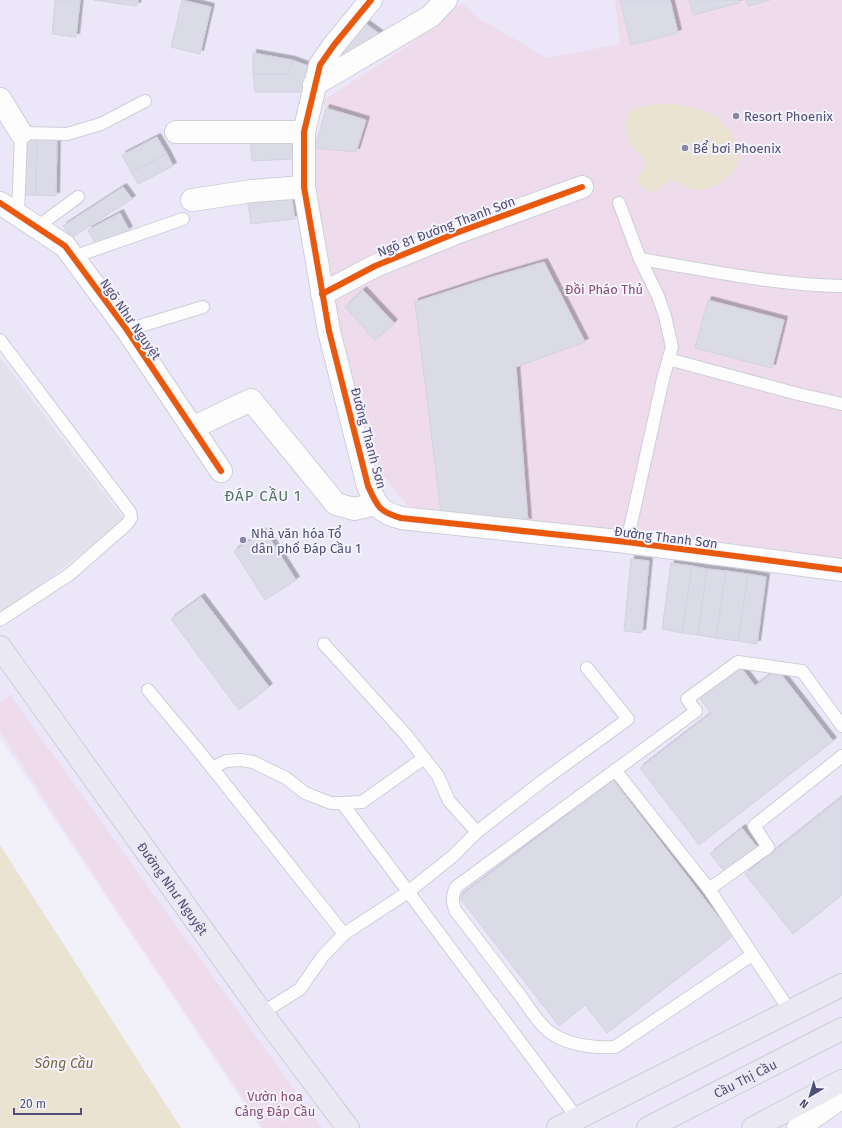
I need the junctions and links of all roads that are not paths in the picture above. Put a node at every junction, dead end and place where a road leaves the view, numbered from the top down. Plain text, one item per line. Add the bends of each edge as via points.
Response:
1 (371, 0) edge
2 (446, 0) edge
3 (314, 85) junction
4 (0, 99) edge
5 (145, 101) dead end
6 (176, 132) dead end
7 (304, 132) junction
8 (21, 133) junction
9 (304, 187) junction
10 (582, 187) dead end
11 (78, 197) dead end
12 (619, 203) dead end
13 (9, 209) edge
14 (188, 209) joint
15 (37, 227) junction
16 (73, 257) junction
17 (640, 259) junction
18 (842, 286) edge
19 (322, 294) junction
20 (203, 307) dead end
21 (127, 330) junction
22 (0, 340) edge
23 (668, 359) junction
24 (842, 404) edge
25 (192, 428) junction
26 (221, 471) dead end
27 (376, 504) junction
28 (627, 542) junction
29 (842, 570) edge
30 (0, 620) edge
31 (324, 644) dead end
32 (0, 647) edge
33 (588, 668) dead end
34 (148, 690) dead end
35 (842, 726) edge
36 (842, 756) edge
37 (424, 758) junction
38 (212, 768) junction
39 (615, 770) junction
40 (342, 803) junction
41 (477, 832) junction
42 (709, 889) junction
43 (408, 892) junction
44 (344, 934) junction
45 (752, 955) junction
46 (842, 985) edge
47 (790, 1011) junction
48 (262, 1013) junction
49 (842, 1029) edge
50 (842, 1081) edge
51 (842, 1097) edge
52 (577, 1118) junction
53 (348, 1128) edge
54 (558, 1128) edge
55 (648, 1128) edge
56 (753, 1128) edge
57 (798, 1128) edge

1 - 3 street, Đường Thanh Sơn via 320,65
2 - 3 street via 431,16
3 - 7 street, Đường Thanh Sơn
4 - 8 street
5 - 8 lane via 101,124 67,134
6 - 7 street
7 - 9 street, Đường Thanh Sơn
8 - 13 lane
9 - 14 street via 252,192
9 - 19 street, Đường Thanh Sơn
10 - 19 street, Ngõ 81 Đường Thanh Sơn via 383,263
11 - 15 lane
12 - 17 lane
13 - 15 street, Ngõ Như Nguyệt
14 - 16 lane
15 - 16 street, Ngõ Như Nguyệt via 65,246
16 - 21 street, Ngõ Như Nguyệt
17 - 18 lane via 770,281
17 - 23 lane via 665,316 672,347
19 - 27 street, Đường Thanh Sơn via 368,486
20 - 21 lane
21 - 25 street, Ngõ Như Nguyệt
22 - 30 lane via 130,512 131,518 70,574
23 - 24 lane
23 - 28 lane
25 - 26 street, Ngõ Như Nguyệt
25 - 27 street via 251,400 336,504 354,509
27 - 28 street, Đường Thanh Sơn via 387,514 401,518
28 - 29 street, Đường Thanh Sơn
31 - 37 lane
32 - 48 main road, Đường Như Nguyệt
33 - 41 lane via 628,719
34 - 38 lane
35 - 39 lane via 802,671 738,662 687,699 696,711
36 - 42 lane via 754,826 768,847
37 - 40 lane via 362,802
37 - 41 lane via 438,776 449,801
38 - 40 lane via 226,761 253,762 286,778 305,793 331,803
38 - 44 lane
39 - 42 lane
39 - 45 lane via 456,887 452,894 456,910 549,1032 564,1041 581,1045 615,1047
40 - 43 lane
41 - 43 lane via 453,856
42 - 45 lane
43 - 44 lane
43 - 52 lane
44 - 48 lane via 323,956 300,989
45 - 47 lane
46 - 47 main road
47 - 52 main road
48 - 53 main road, Đường Như Nguyệt
49 - 55 main road, Cầu Thị Cầu
50 - 56 main road
51 - 57 street
52 - 54 main road

